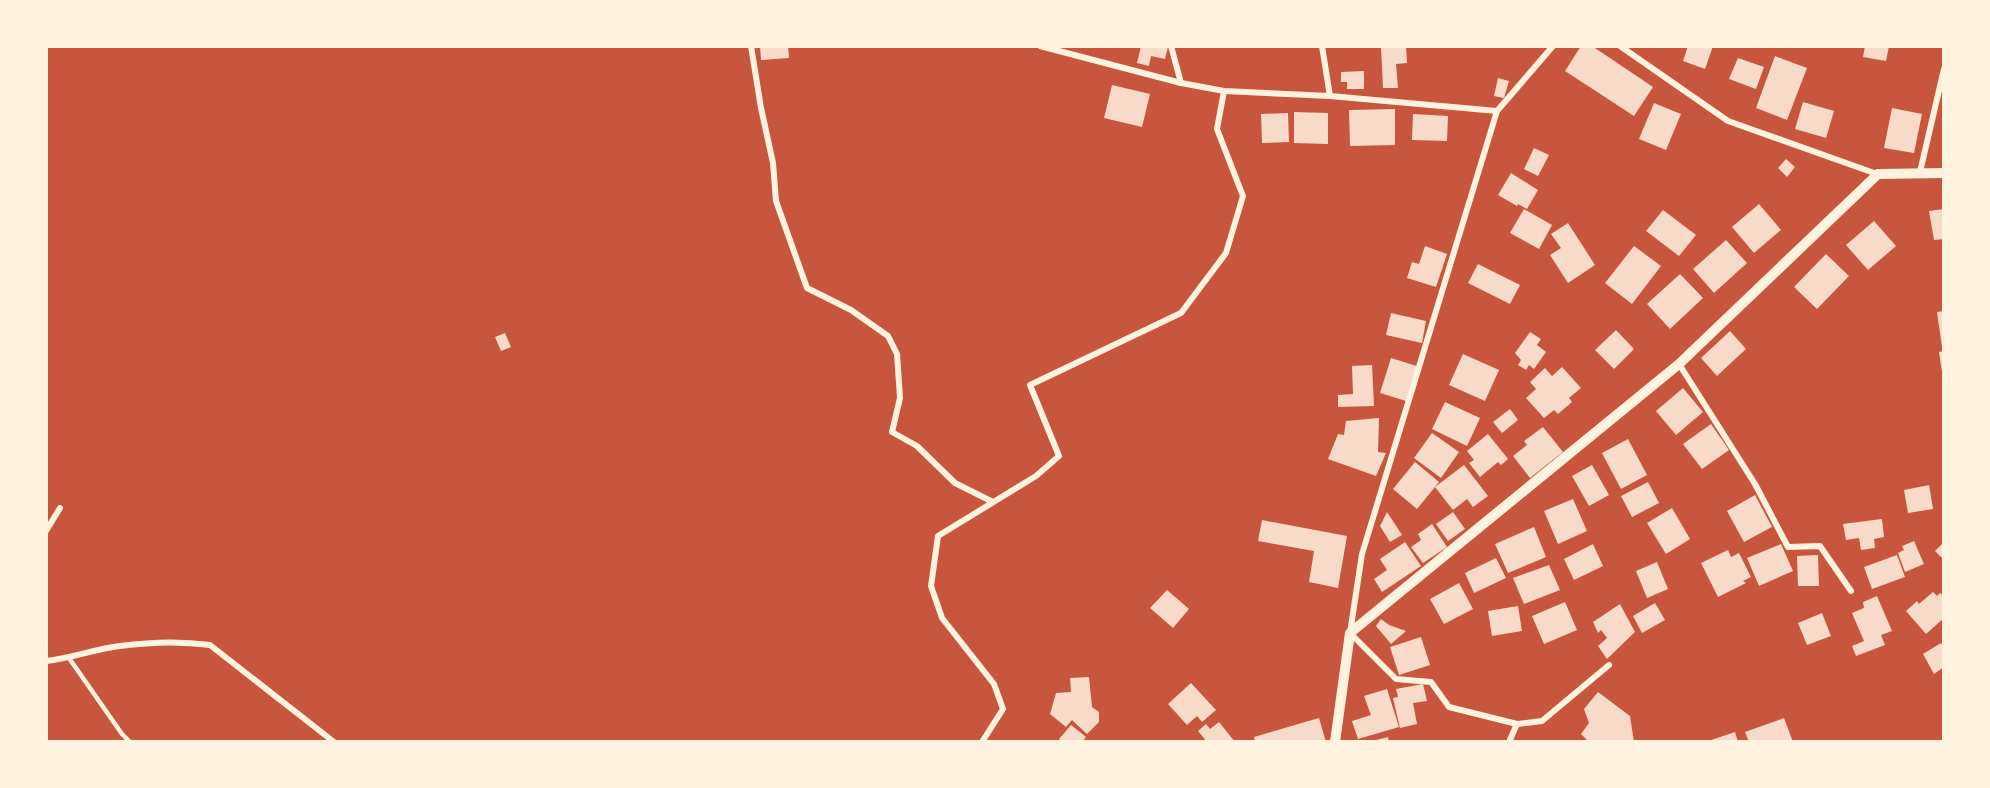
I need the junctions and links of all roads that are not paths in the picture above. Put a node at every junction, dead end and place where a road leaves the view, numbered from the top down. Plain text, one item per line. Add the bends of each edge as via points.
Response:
1 (751, 46) edge
2 (1040, 46) edge
3 (1171, 46) edge
4 (1322, 46) edge
5 (1553, 46) edge
6 (1620, 46) edge
7 (1944, 69) edge
8 (1181, 83) junction
9 (1224, 91) junction
10 (1330, 96) junction
11 (1497, 111) junction
12 (1920, 172) junction
13 (1944, 173) edge
14 (1878, 174) junction
15 (1679, 364) junction
16 (993, 502) junction
17 (60, 508) dead end
18 (46, 531) edge
19 (1851, 591) dead end
20 (1350, 633) junction
21 (69, 658) junction
22 (46, 661) edge
23 (1609, 665) dead end
24 (1517, 724) junction
25 (130, 741) edge
26 (334, 741) edge
27 (982, 741) edge
28 (1335, 741) edge
29 (1509, 741) edge

1 - 16 street via 773,163 776,201 807,288 851,310 888,336 897,354 900,398 892,432 917,446 955,483
2 - 8 street
3 - 8 street
4 - 10 street
5 - 11 street
6 - 14 street via 1728,121
7 - 12 street
8 - 9 street
9 - 10 street
9 - 16 street via 1217,129 1243,196 1226,253 1181,313 1030,385 1059,456 1036,476
10 - 11 street
11 - 20 street via 1362,554
12 - 13 street
12 - 14 street
14 - 15 street
15 - 19 street via 1755,483 1788,547 1820,546
15 - 20 street
16 - 27 street via 938,536 931,586 942,618 994,684 1003,709
17 - 18 street
20 - 24 street via 1396,679 1431,682 1449,707
20 - 28 street
21 - 22 street
21 - 25 lane
21 - 26 street via 131,645 210,645
23 - 24 street via 1542,721
24 - 29 street

